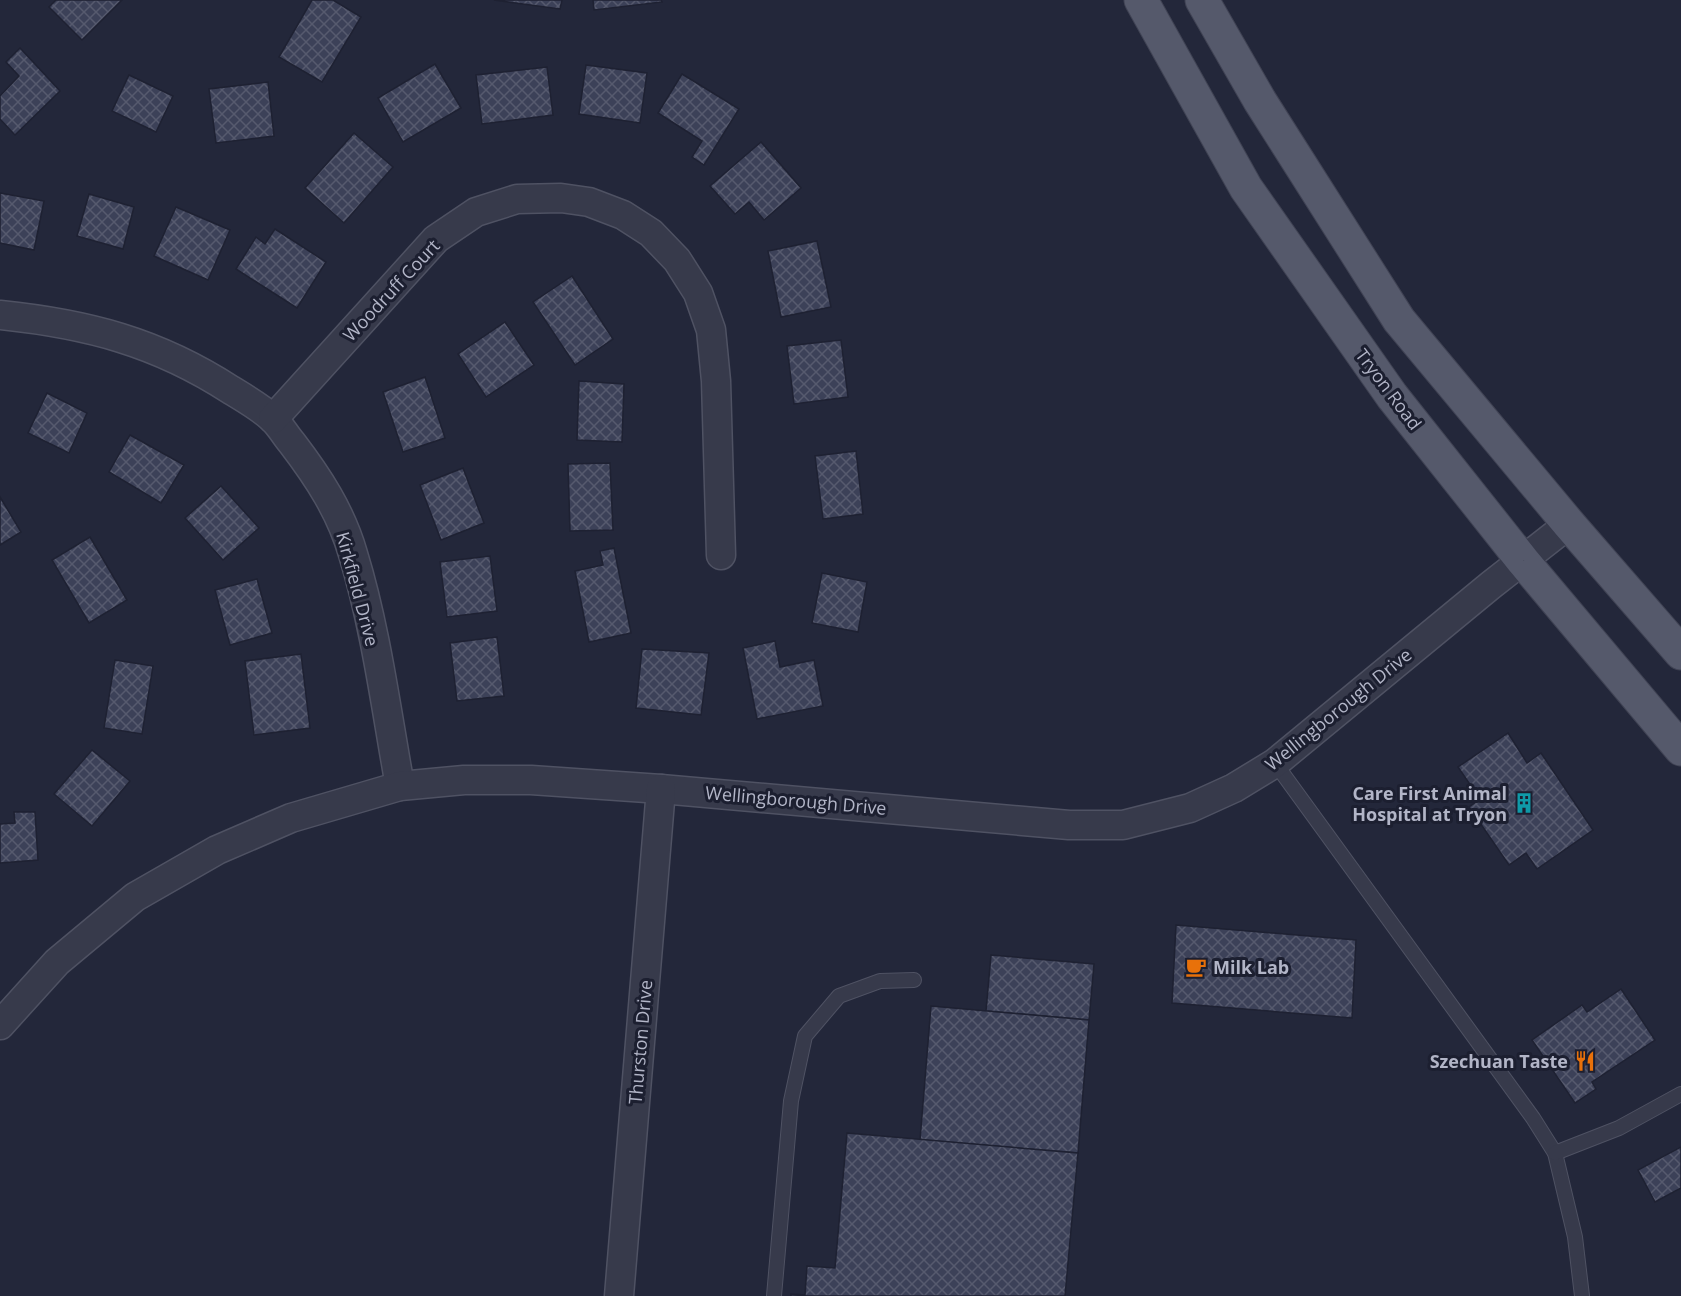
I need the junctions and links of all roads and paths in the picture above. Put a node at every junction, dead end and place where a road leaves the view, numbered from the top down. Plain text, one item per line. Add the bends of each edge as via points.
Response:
1 (1141, 0) edge
2 (1202, 0) edge
3 (0, 315) edge
4 (273, 418) junction
5 (1569, 524) junction
6 (721, 555) dead end
7 (1523, 561) junction
8 (1681, 653) edge
9 (1681, 749) edge
10 (1275, 763) junction
11 (400, 786) junction
12 (661, 789) junction
13 (914, 980) dead end
14 (0, 1025) edge
15 (1681, 1094) edge
16 (1556, 1153) junction
17 (619, 1296) edge
18 (774, 1296) edge
19 (1582, 1296) edge

1 - 7 main road, Tryon Road via 1246,188 1392,396
2 - 5 main road via 1260,101 1399,320
3 - 4 street, Kirkfield Drive via 87,327 126,338 203,371
4 - 6 street, Woodruff Court via 436,239 476,212 517,200 561,198 589,202 623,215 651,233 677,260 698,293 711,330 716,381
4 - 11 street, Kirkfield Drive via 318,478 353,553
5 - 7 street, Wellingborough Drive
5 - 8 main road
7 - 9 main road, Tryon Road
7 - 10 street, Wellingborough Drive
10 - 12 street, Wellingborough Drive via 1190,808 1123,825 1069,825
10 - 16 lane
11 - 12 street, Wellingborough Drive via 464,780 531,780
11 - 14 street, Wellingborough Drive via 291,818 217,850 135,897 57,962
12 - 17 street, Thurston Drive
13 - 18 lane via 880,981 839,996 805,1036 791,1101
15 - 16 lane via 1619,1128
16 - 19 lane via 1575,1237

